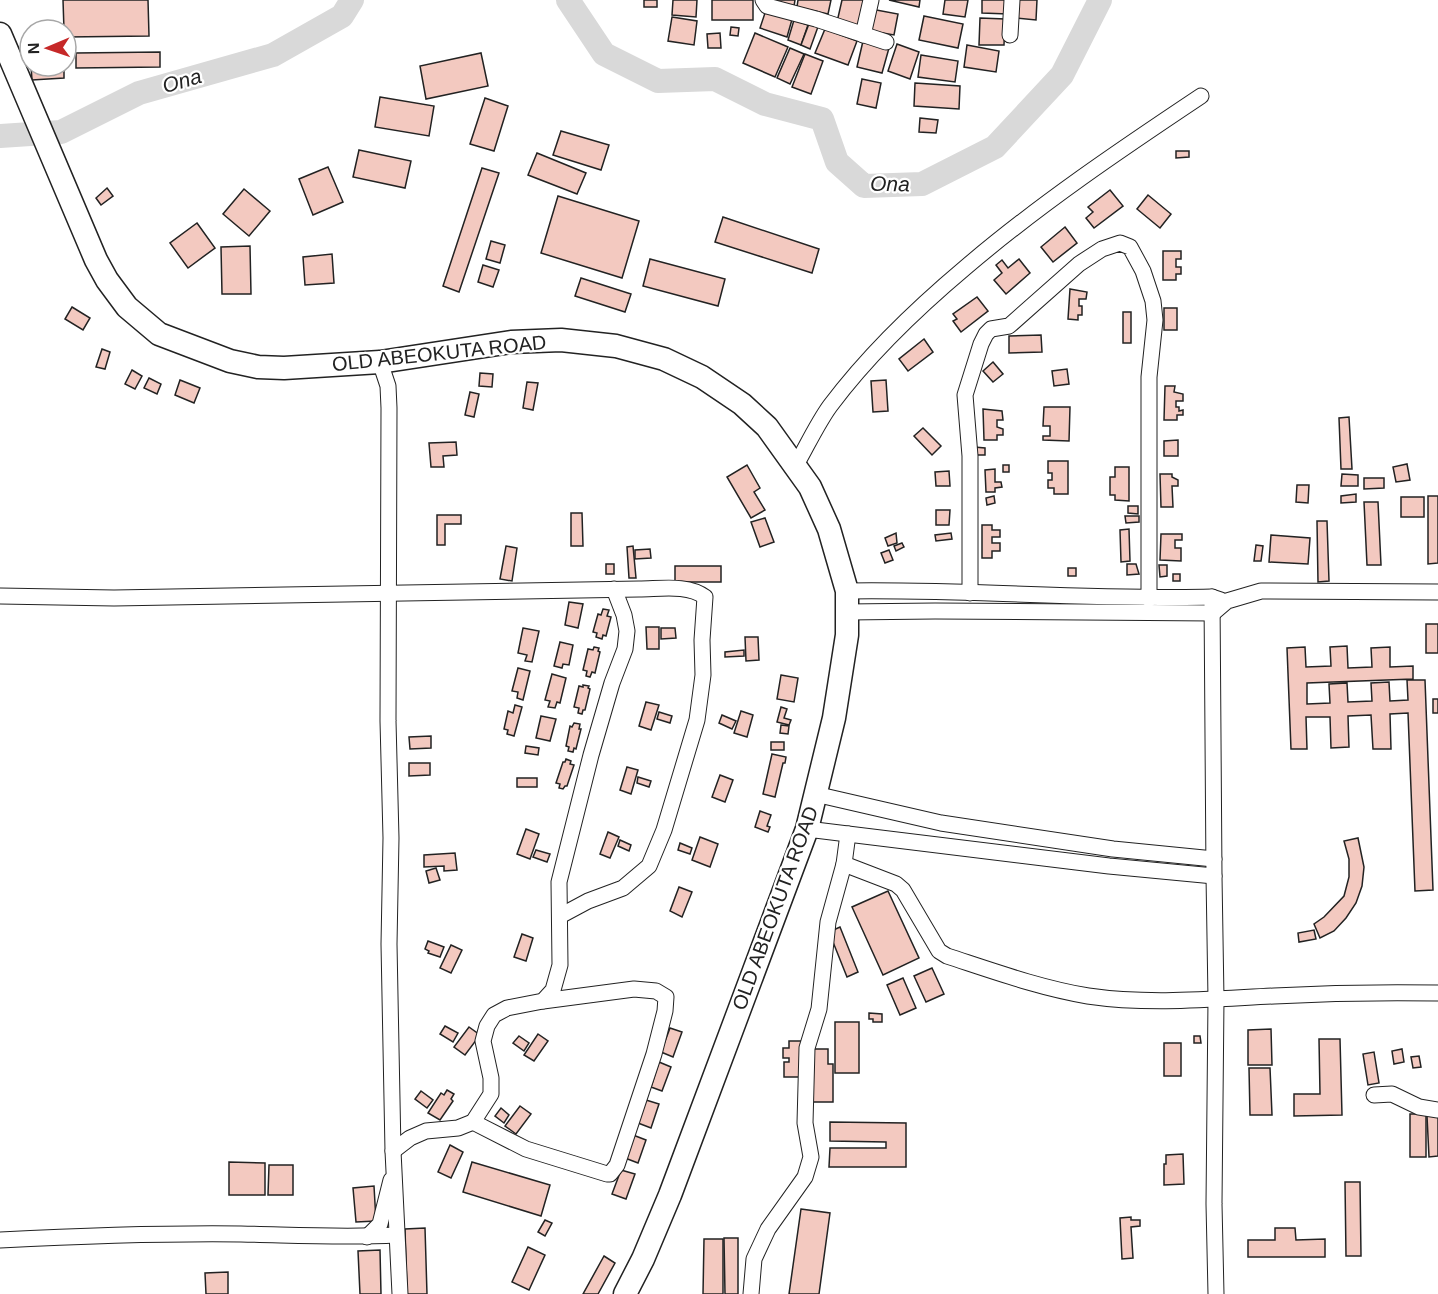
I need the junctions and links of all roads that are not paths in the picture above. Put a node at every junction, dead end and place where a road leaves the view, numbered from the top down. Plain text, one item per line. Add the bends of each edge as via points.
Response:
1 (763, 0) edge
2 (871, 0) edge
3 (1012, 0) edge
4 (0, 35) edge
5 (863, 35) junction
6 (1010, 35) dead end
7 (886, 42) dead end
8 (1201, 96) dead end
9 (380, 362) junction
10 (796, 465) junction
11 (614, 589) junction
12 (1438, 592) edge
13 (970, 593) junction
14 (388, 594) junction
15 (0, 596) edge
16 (1149, 598) junction
17 (1220, 599) junction
18 (847, 602) junction
19 (1213, 613) junction
20 (815, 794) junction
21 (888, 811) junction
22 (920, 818) junction
23 (807, 829) junction
24 (848, 834) junction
25 (881, 838) junction
26 (914, 842) junction
27 (1214, 859) junction
28 (844, 864) junction
29 (1214, 876) junction
30 (560, 916) junction
31 (1438, 993) edge
32 (1216, 999) junction
33 (543, 1001) junction
34 (1374, 1095) dead end
35 (1438, 1110) edge
36 (473, 1122) junction
37 (393, 1151) junction
38 (395, 1171) junction
39 (396, 1235) junction
40 (367, 1237) junction
41 (0, 1240) edge
42 (400, 1294) edge
43 (625, 1294) edge
44 (751, 1294) edge
45 (1216, 1294) edge

1 - 5 street via 767,6
2 - 5 street
3 - 6 street
4 - 9 highway, OLD ABEOKUTA ROAD via 96,260 127,307 159,334 230,361 284,368
5 - 7 street
8 - 10 street via 1106,159 1009,231 915,311 829,408
9 - 10 highway, OLD ABEOKUTA ROAD via 511,342 561,340 616,346 664,359 702,377 767,427
9 - 14 street via 388,386 389,408
10 - 18 highway, OLD ABEOKUTA ROAD via 829,529
11 - 14 street
11 - 30 street via 627,631 625,649 571,832 560,882
11 - 30 street via 685,589 705,597 703,675 697,720 664,830 649,866 622,888
12 - 17 street via 1261,591
13 - 16 street
13 - 16 street via 970,456 965,396 981,344 991,329 1009,326 1079,264 1120,243 1130,247 1143,271 1155,320 1149,377
13 - 18 street via 914,590
14 - 15 street
14 - 37 street
16 - 17 street
17 - 19 street
18 - 19 street via 947,611
18 - 20 highway, OLD ABEOKUTA ROAD via 847,636 834,718
19 - 27 street
20 - 21 street
20 - 23 highway, OLD ABEOKUTA ROAD
21 - 22 street
21 - 25 street
22 - 26 street
22 - 27 street via 1113,849
23 - 24 street
23 - 43 highway, OLD ABEOKUTA ROAD via 670,1195
24 - 25 street
24 - 28 street
25 - 26 street
26 - 29 street
27 - 29 street
28 - 32 street via 903,890 939,951 947,956 1087,996
28 - 44 street via 828,922 819,1009 807,1048 806,1123 811,1157 805,1177 768,1229 754,1259
29 - 32 street
30 - 33 street via 560,965 553,990
31 - 32 street via 1348,992
32 - 45 street
33 - 36 street via 507,1008 490,1021 483,1041 491,1094
33 - 36 street via 634,989 656,991 666,997 654,1054 617,1165 607,1174 583,1168 526,1149
34 - 35 street via 1392,1094 1419,1107
36 - 37 street via 458,1128 426,1131
37 - 38 street
38 - 39 street
38 - 40 street via 380,1224
39 - 40 street
39 - 42 street
40 - 41 street via 142,1234

